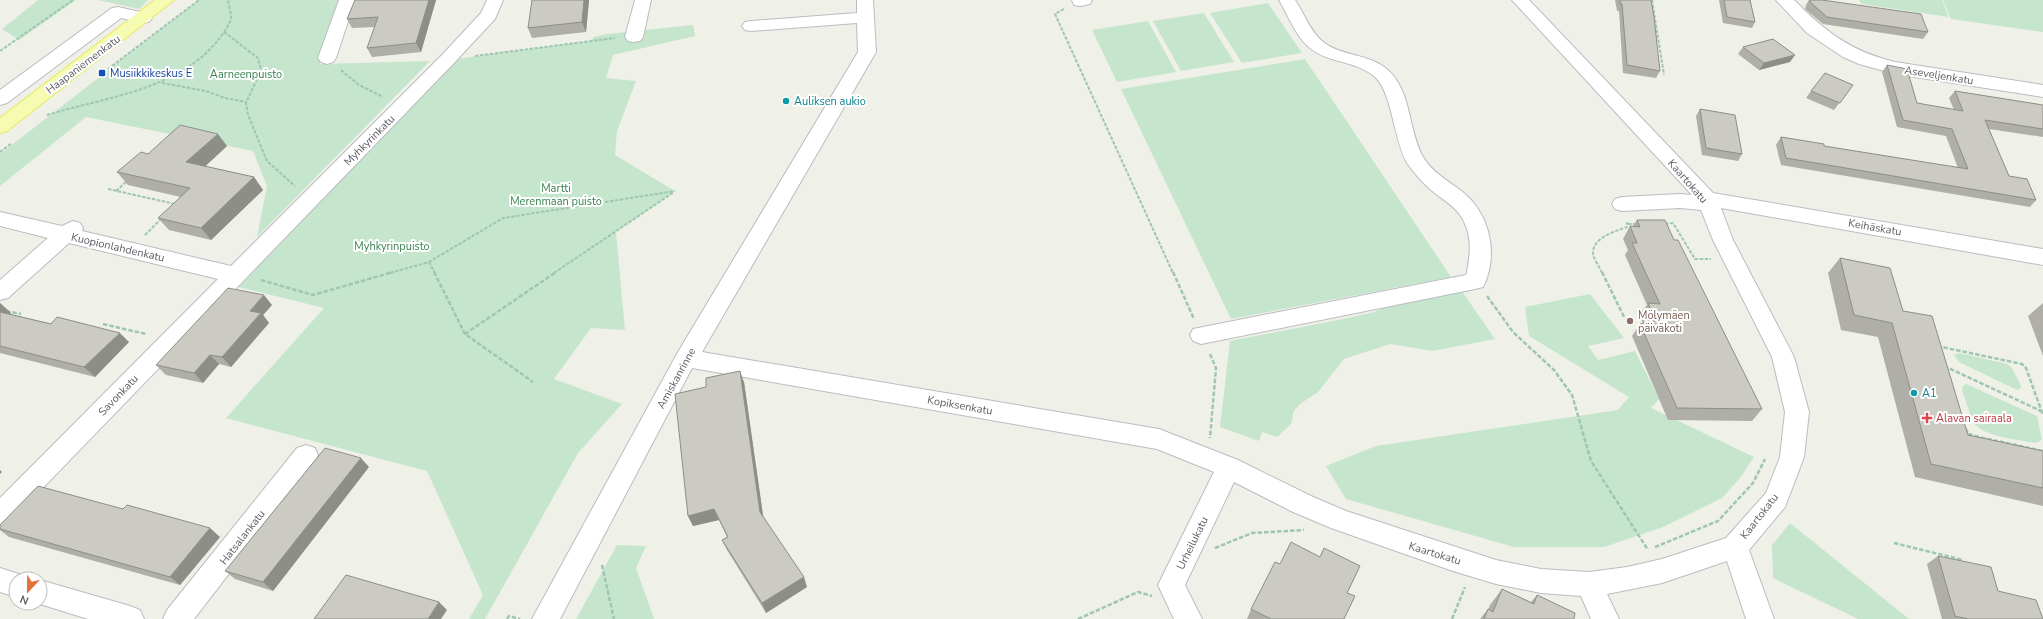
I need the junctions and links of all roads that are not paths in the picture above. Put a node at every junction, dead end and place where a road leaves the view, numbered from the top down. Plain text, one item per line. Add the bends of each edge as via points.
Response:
1 (166, 0) edge
2 (347, 0) edge
3 (495, 0) edge
4 (643, 0) edge
5 (865, 0) edge
6 (1287, 0) edge
7 (1520, 0) edge
8 (1784, 0) edge
9 (142, 18) junction
10 (867, 24) junction
11 (751, 26) dead end
12 (634, 36) dead end
13 (326, 58) road end
14 (2043, 91) edge
15 (0, 99) edge
16 (0, 127) edge
17 (1708, 201) junction
18 (1622, 204) road end
19 (0, 219) edge
20 (72, 230) junction
21 (2043, 256) edge
22 (246, 277) junction
23 (0, 292) edge
24 (1201, 335) road end
25 (686, 358) junction
26 (306, 455) dead end
27 (1229, 467) junction
28 (0, 515) edge
29 (1735, 547) junction
30 (1589, 584) junction
31 (48, 594) edge
32 (130, 619) edge
33 (177, 619) edge
34 (546, 619) edge
35 (1188, 619) edge
36 (1605, 619) edge
37 (1760, 619) edge

1 - 9 main road, Haapaniemenkatu
2 - 13 street
3 - 22 street, Myhkyrinkatu via 489,15 311,198
4 - 12 street
5 - 10 street
6 - 24 street via 1315,44 1376,67 1385,76 1393,91 1404,136 1422,171 1465,206 1475,224 1481,241 1481,263 1475,281
7 - 17 street, Kaartokatu
8 - 14 street, Aseveljenkatu via 1814,29 1849,53 1865,60 1890,67
9 - 15 street via 118,12
9 - 16 main road, Haapaniemenkatu
10 - 11 street
10 - 25 street, Amiskanrinne via 868,52
17 - 18 street, Keihäskatu
17 - 21 street, Keihäskatu
17 - 29 street, Kaartokatu via 1723,240 1783,357 1797,412 1792,457 1776,499
19 - 20 street, Kuopionlahdenkatu
20 - 22 street, Kuopionlahdenkatu
20 - 23 street
22 - 28 street, Savonkatu
25 - 27 street, Kopiksenkatu via 1159,439
25 - 34 street, Amiskanrinne
26 - 33 street, Hatsalankatu
27 - 30 street, Kaartokatu via 1315,509 1405,544 1496,572 1541,581
27 - 35 street, Urheilukatu via 1171,585
29 - 30 street, Kaartokatu via 1662,571
29 - 37 street
30 - 36 street
31 - 32 street

